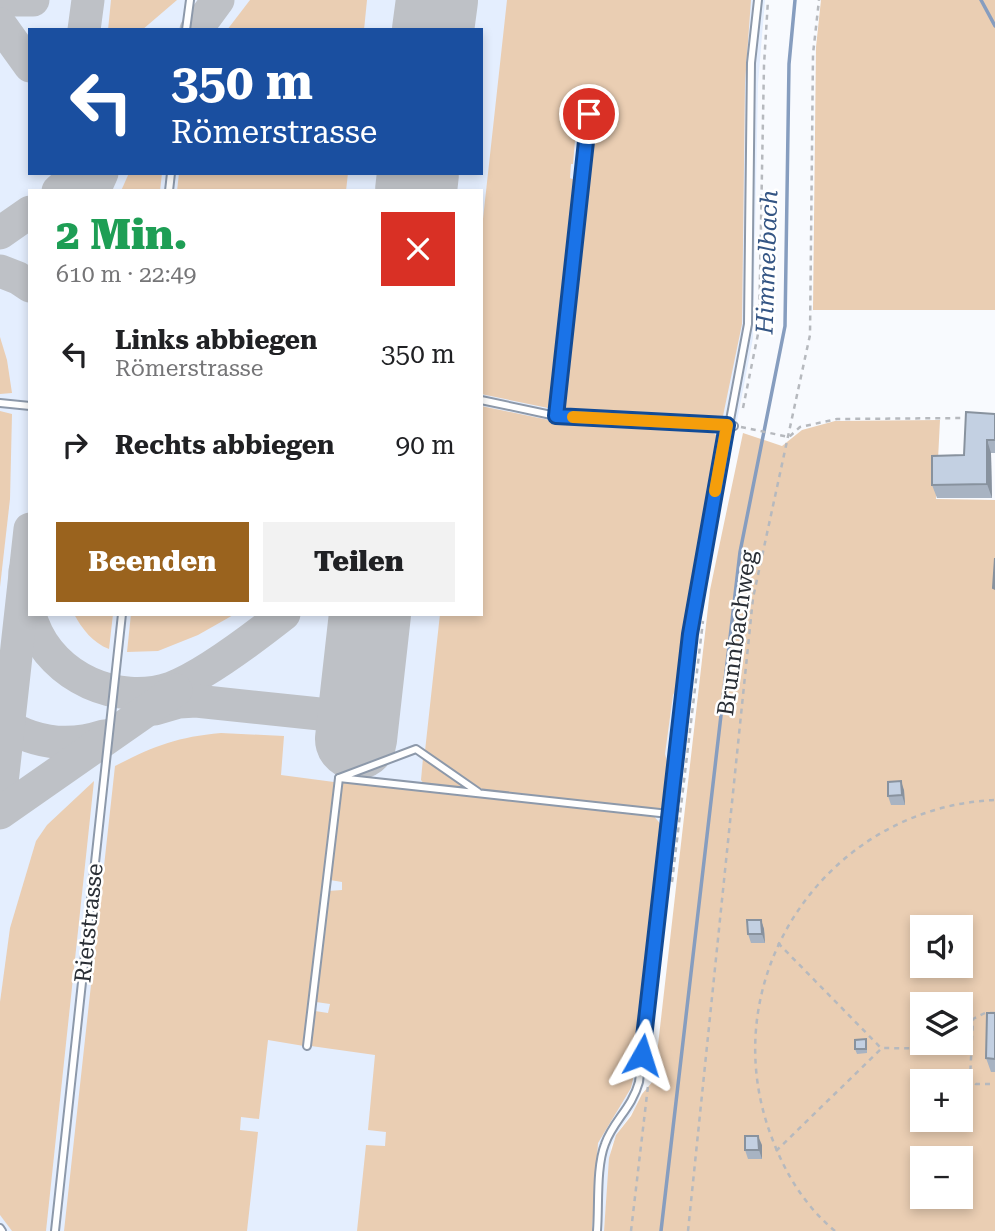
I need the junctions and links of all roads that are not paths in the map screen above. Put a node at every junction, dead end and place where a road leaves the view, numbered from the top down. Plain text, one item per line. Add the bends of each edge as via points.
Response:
1 (190, 0) edge
2 (758, 0) edge
3 (186, 28) edge
4 (581, 113) dead end
5 (575, 168) dead end
6 (583, 169) junction
7 (483, 400) edge
8 (0, 403) edge
9 (28, 406) edge
10 (556, 416) junction
11 (731, 426) junction
12 (122, 616) edge
13 (339, 778) junction
14 (478, 792) junction
15 (669, 814) junction
16 (307, 1046) dead end
17 (55, 1231) edge
18 (597, 1231) edge

1 - 3 lane
2 - 11 lane via 751,63 748,324
4 - 6 lane via 589,114
5 - 6 lane
6 - 10 lane
7 - 10 lane
8 - 9 lane
10 - 11 lane
11 - 15 lane via 696,590
12 - 17 lane, Rietstrasse
13 - 14 lane
13 - 14 lane via 416,749
13 - 16 lane
14 - 15 lane
15 - 18 lane via 639,1082 634,1099 603,1150

